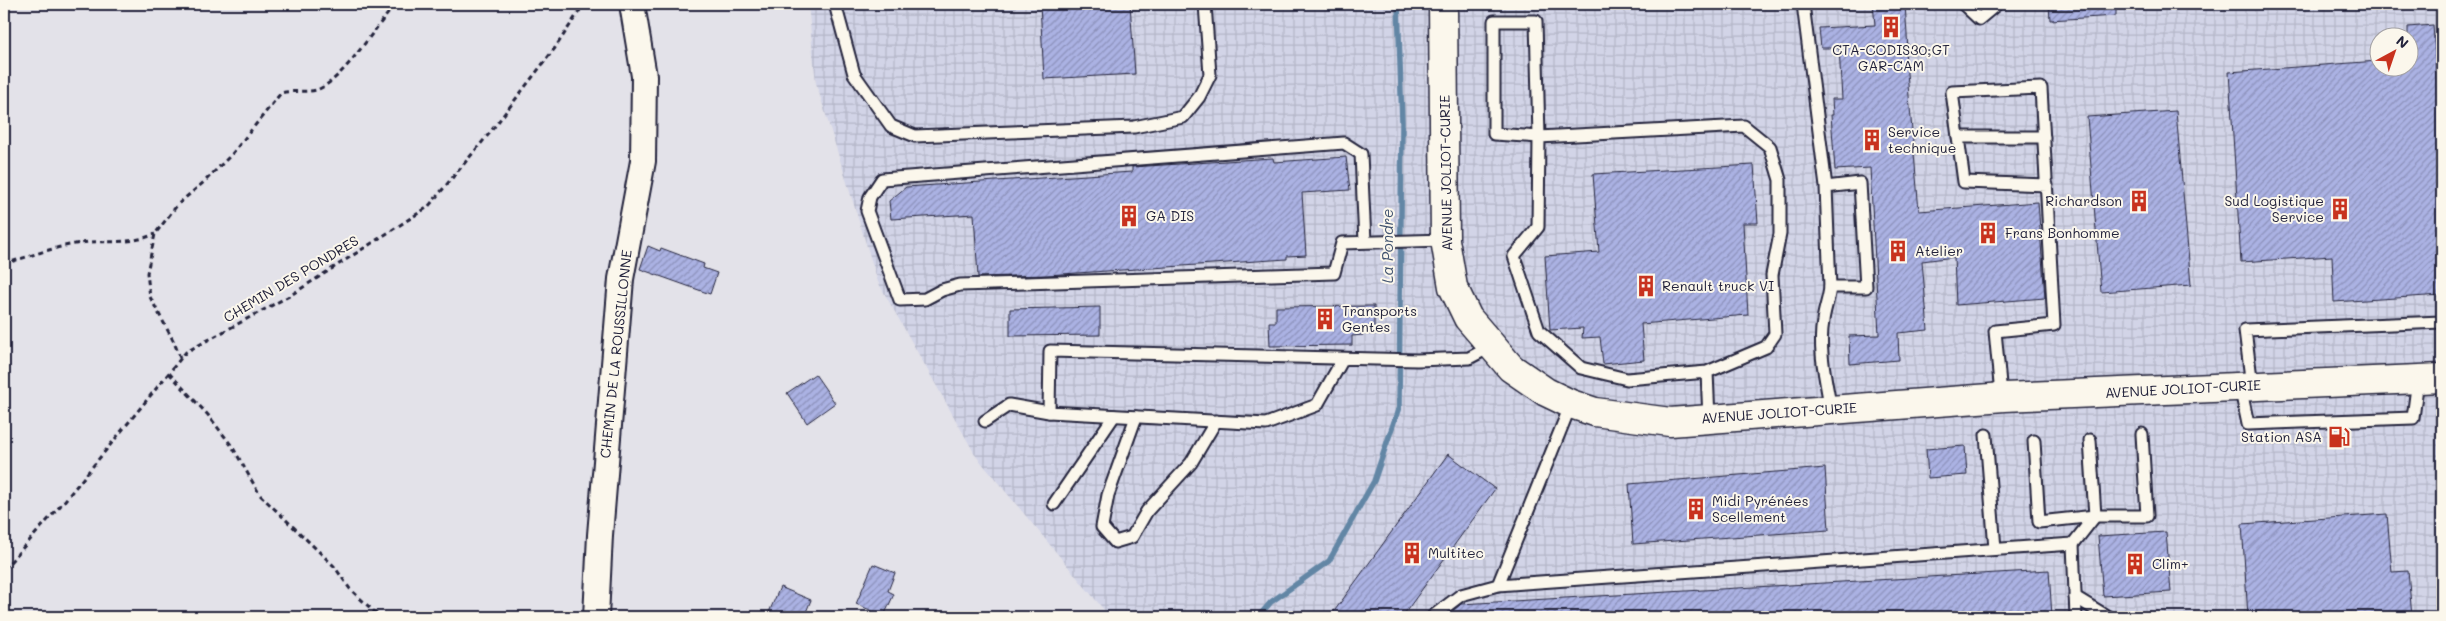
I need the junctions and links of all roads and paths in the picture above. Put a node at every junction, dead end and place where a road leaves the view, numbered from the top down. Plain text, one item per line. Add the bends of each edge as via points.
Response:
1 (397, 4) edge
2 (584, 4) edge
3 (632, 4) edge
4 (836, 4) edge
5 (1205, 4) edge
6 (1443, 4) edge
7 (1803, 4) edge
8 (1963, 4) edge
9 (1997, 4) edge
10 (1539, 137) junction
11 (1958, 137) junction
12 (2044, 137) junction
13 (2047, 185) junction
14 (1826, 187) junction
15 (155, 234) junction
16 (1434, 241) junction
17 (1365, 242) junction
18 (4, 264) edge
19 (1830, 287) junction
20 (2442, 322) edge
21 (1490, 346) junction
22 (181, 359) junction
23 (1343, 359) junction
24 (1707, 372) junction
25 (169, 373) junction
26 (2430, 379) edge
27 (2246, 386) junction
28 (2004, 397) junction
29 (1571, 404) junction
30 (1831, 410) junction
31 (1049, 412) junction
32 (1114, 416) junction
33 (1136, 416) junction
34 (1709, 418) junction
35 (985, 421) dead end
36 (1216, 421) junction
37 (2142, 434) dead end
38 (1986, 435) dead end
39 (2090, 440) dead end
40 (2034, 441) dead end
41 (1054, 504) dead end
42 (2095, 516) junction
43 (2073, 544) junction
44 (1995, 549) junction
45 (4, 569) edge
46 (1498, 586) junction
47 (2075, 597) junction
48 (380, 617) edge
49 (596, 617) edge
50 (1432, 617) edge
51 (2076, 617) edge
52 (2108, 617) edge

1 - 15 path via 341,71 319,89 281,93 232,154 178,204
2 - 22 path, CHEMIN DES PONDRES via 555,48 428,207 291,295 186,352
3 - 49 street, CHEMIN DE LA ROUSSILLONNE via 644,76 642,161 621,279 600,526
4 - 5 lane via 854,74 890,126 915,136 1134,127 1183,117 1210,75
6 - 16 street, AVENUE JOLIOT-CURIE
7 - 14 lane
8 - 9 lane via 1978,19
10 - 10 lane via 1494,134 1494,20 1536,21
10 - 24 lane via 1538,227 1514,256 1539,331 1581,368 1627,379
10 - 24 lane via 1744,126 1770,148 1780,180 1780,234 1772,275 1775,334 1766,347
11 - 12 lane
11 - 12 lane via 1952,92 2041,88
11 - 13 lane via 1964,182
12 - 13 lane
13 - 28 lane via 2054,325 1995,331
14 - 19 lane
14 - 19 lane via 1860,183 1866,287
15 - 18 path via 138,241 76,244
15 - 22 path via 147,273 150,297
16 - 17 lane
16 - 21 street, AVENUE JOLIOT-CURIE via 1468,318
17 - 17 lane via 1342,243 1334,273 960,285 925,299 900,300 867,211 870,197 882,179 1344,142 1361,154
19 - 30 lane via 1822,320 1823,366
20 - 27 lane via 2245,330
21 - 23 lane via 1469,358
21 - 29 street, AVENUE JOLIOT-CURIE via 1511,368 1546,392
22 - 25 path, CHEMIN DES PONDRES
23 - 31 lane via 1050,351
23 - 36 lane via 1317,405 1266,424
24 - 34 lane
25 - 45 path, CHEMIN DES PONDRES via 62,504
25 - 48 path via 232,446 260,495 334,566 350,589
26 - 27 street, AVENUE JOLIOT-CURIE
26 - 27 lane via 2413,418 2248,424
27 - 28 street, AVENUE JOLIOT-CURIE
28 - 30 street, AVENUE JOLIOT-CURIE
29 - 34 street, AVENUE JOLIOT-CURIE via 1595,412 1670,422
29 - 46 lane
30 - 34 street, AVENUE JOLIOT-CURIE
31 - 32 lane
31 - 35 lane via 1009,405
32 - 33 lane
32 - 41 lane
33 - 36 lane
33 - 36 lane via 1108,495 1102,527 1115,542 1132,537 1146,511 1191,463
37 - 42 lane via 2147,516
38 - 44 lane
39 - 42 lane
40 - 42 lane via 2039,522
42 - 43 lane
43 - 44 lane
43 - 47 lane
44 - 46 lane
46 - 50 lane via 1462,595
47 - 51 lane
47 - 52 lane

